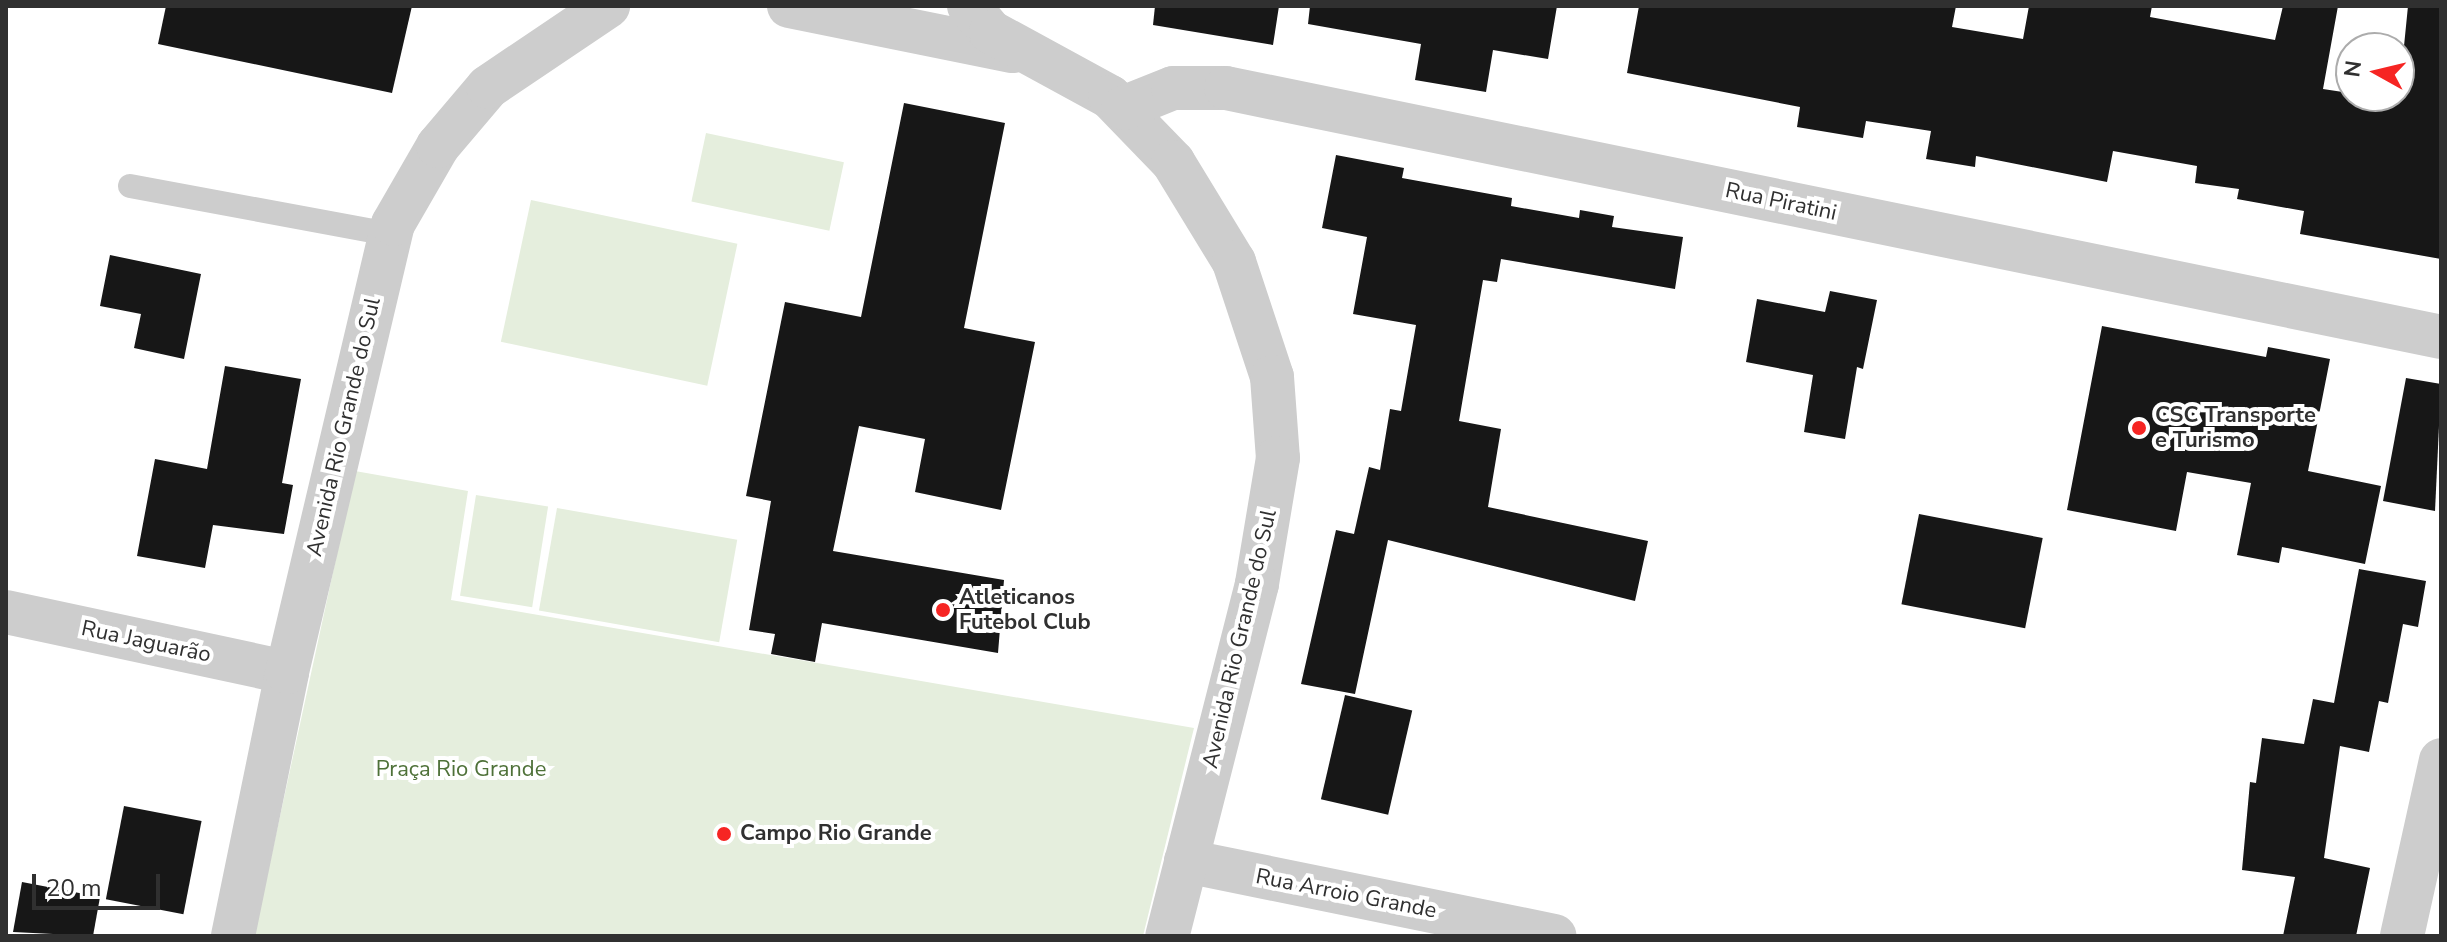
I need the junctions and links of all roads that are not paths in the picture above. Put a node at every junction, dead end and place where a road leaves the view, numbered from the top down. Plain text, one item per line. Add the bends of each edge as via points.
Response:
1 (608, 6) edge
2 (789, 6) edge
3 (969, 6) edge
4 (1027, 54) junction
5 (1123, 108) junction
6 (130, 186) dead end
7 (390, 234) junction
8 (2441, 337) edge
9 (6, 612) edge
10 (287, 672) junction
11 (2441, 760) edge
12 (1186, 861) junction
13 (233, 936) edge
14 (1167, 936) edge
15 (1554, 936) edge
16 (2402, 936) edge

1 - 7 street, Avenida Rio Grande do Sul via 517,65 461,115 413,185
2 - 4 street, Avenida Rio Grande do Sul
3 - 4 street, Avenida Rio Grande do Sul via 991,32
4 - 5 street, Avenida Rio Grande do Sul
5 - 8 street, Rua Piratini via 1173,88 1226,88
5 - 12 street, Avenida Rio Grande do Sul via 1173,162 1234,262 1263,336 1278,417 1278,458 1257,584
6 - 7 lane
7 - 10 street, Avenida Rio Grande do Sul
9 - 10 street, Rua Jaguarão
10 - 13 street, Avenida Rio Grande do Sul
11 - 16 street
12 - 14 street, Avenida Rio Grande do Sul
12 - 15 street, Rua Arroio Grande

